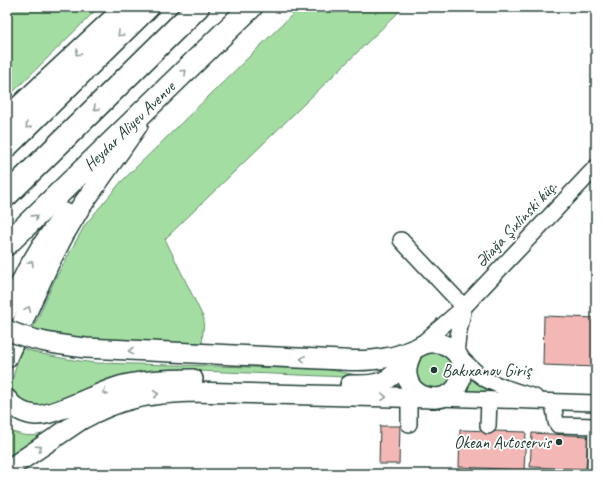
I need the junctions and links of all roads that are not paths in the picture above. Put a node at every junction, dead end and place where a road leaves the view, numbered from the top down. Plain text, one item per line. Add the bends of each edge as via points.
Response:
1 (127, 7) edge
2 (148, 7) edge
3 (198, 7) edge
4 (251, 7) edge
5 (156, 100) junction
6 (7, 119) edge
7 (7, 146) edge
8 (596, 168) edge
9 (7, 195) edge
10 (401, 240) dead end
11 (7, 244) edge
12 (464, 307) junction
13 (7, 311) edge
14 (7, 330) edge
15 (414, 352) junction
16 (456, 353) junction
17 (7, 358) edge
18 (409, 398) junction
19 (435, 398) junction
20 (7, 399) edge
21 (489, 400) junction
22 (553, 402) junction
23 (596, 404) edge
24 (409, 424) dead end
25 (488, 426) dead end
26 (596, 426) edge
27 (7, 470) edge
28 (595, 474) edge

1 -> 6 highway
2 -> 7 highway
3 -> 9 highway, Heydar Aliyev Avenue
5 -> 4 highway, Heydar Aliyev Avenue
11 -> 5 highway, Heydar Aliyev Avenue
13 -> 5 main road via 42,245 93,176
17 -> 5 main road via 49,264 68,229
8 - 12 street, Əliağa Şıxlinski küç.
10 - 12 street
12 - 15 street, Əliağa Şıxlinski küç.
12 - 16 street
15 -> 14 main road, bridge via 360,361 86,348 47,343
15 - 16 main road via 433,342 450,347
15 - 19 main road via 407,363 408,380 418,393
15 -> 20 main road via 392,376 374,384 193,379 138,382 100,393 63,409 36,415 20,411
16 - 19 main road via 462,370 461,378 451,392 444,397
16 - 22 street via 487,380
18 - 19 main road
18 - 24 street
27 -> 18 main road via 93,413 142,396 192,392
19 - 21 street
21 - 22 street
21 - 25 street
22 - 23 street
22 - 26 street via 558,424
26 - 28 street

